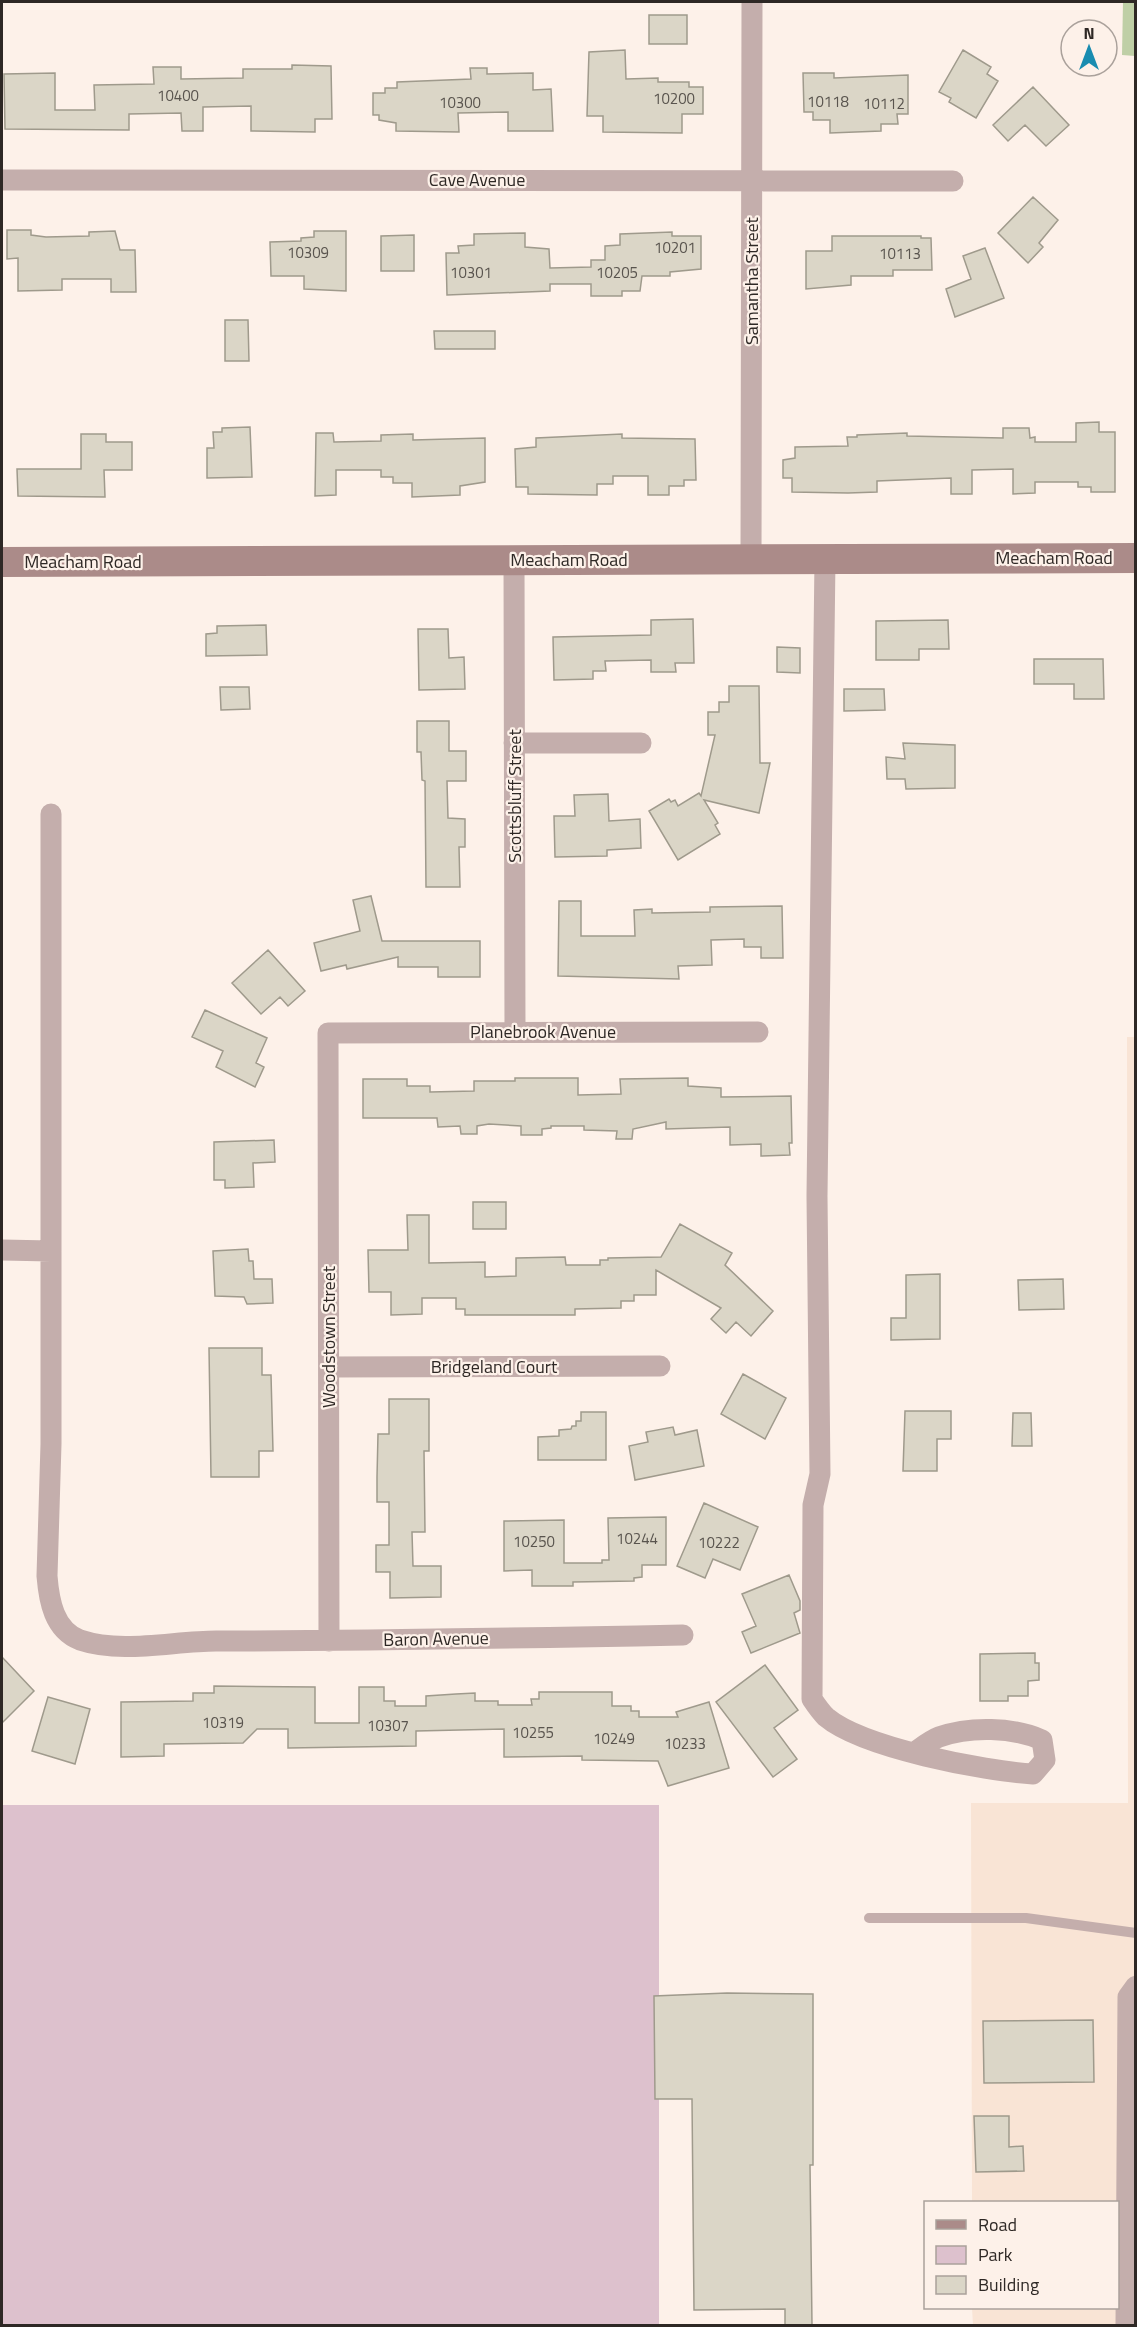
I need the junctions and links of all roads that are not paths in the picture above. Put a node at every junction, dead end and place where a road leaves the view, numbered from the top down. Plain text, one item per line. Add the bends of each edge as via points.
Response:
1 (752, 2) edge
2 (2, 180) edge
3 (752, 181) junction
4 (953, 181) dead end
5 (1136, 558) edge
6 (825, 559) junction
7 (514, 560) junction
8 (751, 560) junction
9 (2, 562) edge
10 (640, 742) dead end
11 (514, 743) junction
12 (51, 814) dead end
13 (516, 1032) junction
14 (758, 1032) dead end
15 (328, 1033) joint
16 (2, 1250) edge
17 (51, 1251) junction
18 (660, 1366) dead end
19 (329, 1367) junction
20 (683, 1635) dead end
21 (329, 1641) junction
22 (915, 1752) junction
23 (869, 1918) dead end
24 (1136, 1933) edge
25 (1136, 1986) edge
26 (1126, 2325) edge

1 - 3 street, Samantha Street
2 - 3 street, Cave Avenue
3 - 4 street, Cave Avenue
3 - 8 street, Samantha Street
5 - 6 street, Meacham Road
6 - 8 street, Meacham Road
6 - 22 street via 817,1196 820,1474 813,1505 812,1699 827,1717 864,1737
7 - 8 street, Meacham Road
7 - 9 street, Meacham Road
7 - 11 street, Scottsbluff Street
10 - 11 street
11 - 13 street, Scottsbluff Street
12 - 17 street, Baron Avenue
13 - 14 street, Planebrook Avenue
13 - 15 street, Planebrook Avenue
15 - 19 street, Woodstown Street
16 - 17 street
17 - 21 street, Baron Avenue via 47,1576 55,1616 66,1632 104,1645
18 - 19 street, Bridgeland Court
19 - 21 street, Woodstown Street
20 - 21 street, Baron Avenue
22 - 22 street via 950,1762 1033,1774 1045,1760 1042,1740 1025,1733 972,1730 938,1737
23 - 24 lane via 1026,1918
25 - 26 street via 1128,1997

